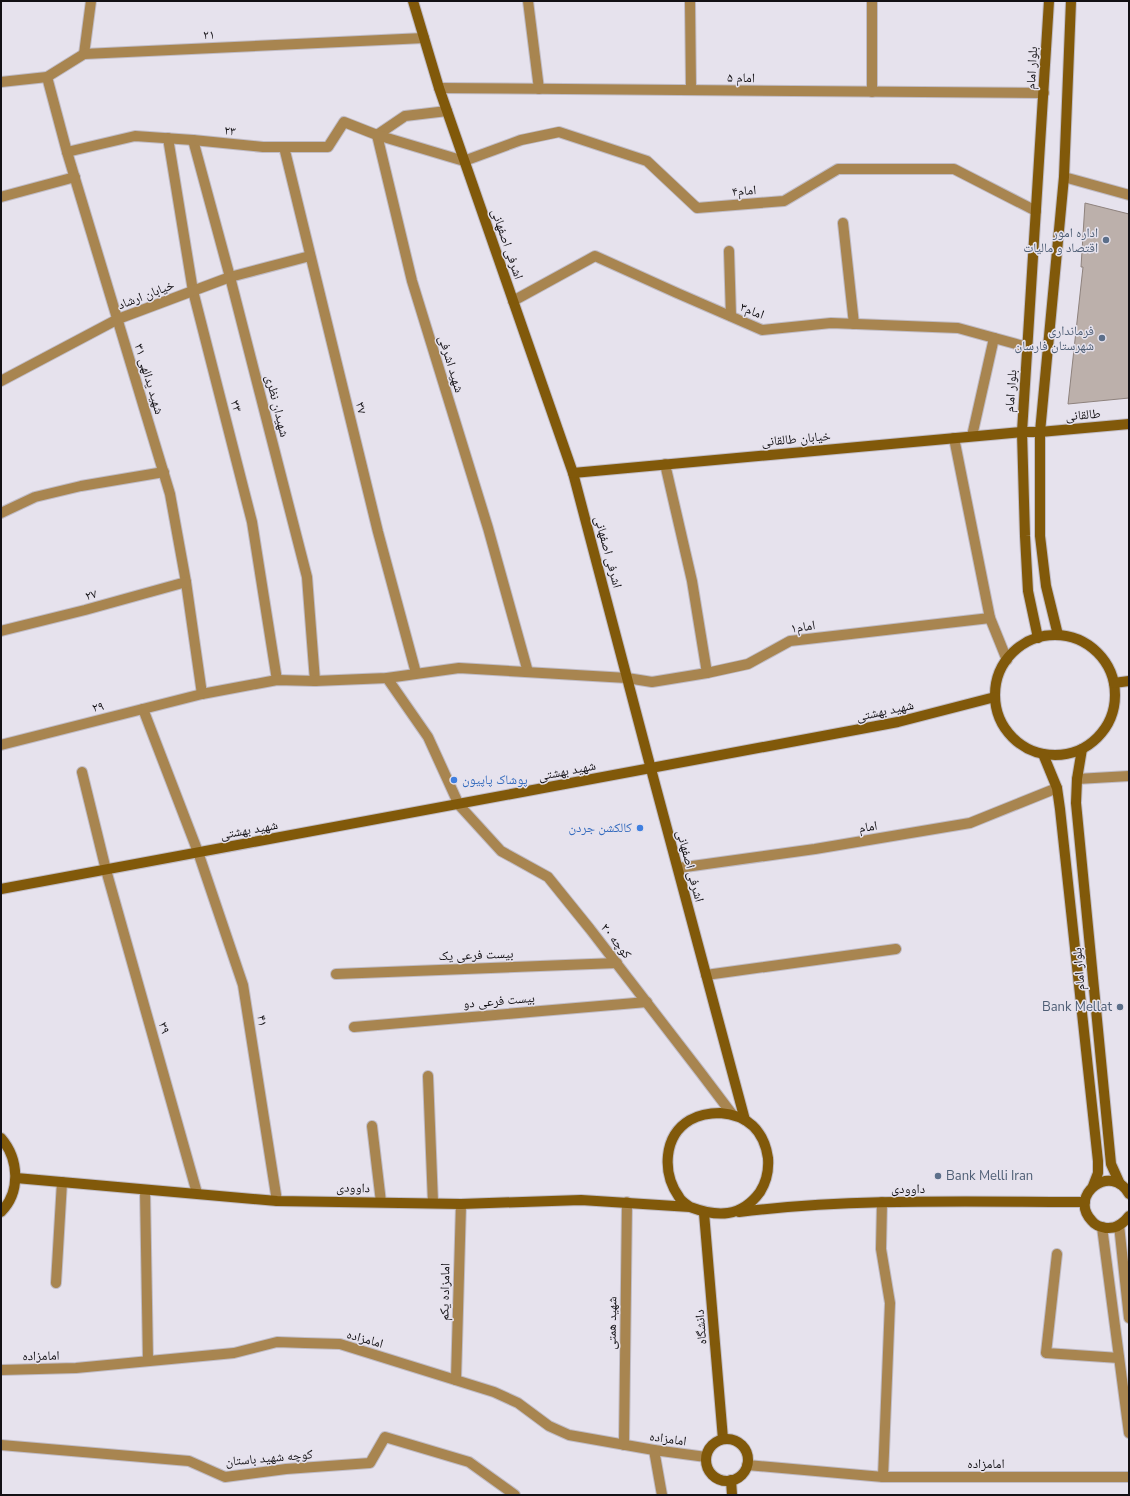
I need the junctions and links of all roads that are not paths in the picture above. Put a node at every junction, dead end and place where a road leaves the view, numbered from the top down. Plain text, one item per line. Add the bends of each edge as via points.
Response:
1 (91, 1) edge
2 (413, 1) edge
3 (528, 1) edge
4 (690, 1) edge
5 (872, 1) edge
6 (1049, 1) edge
7 (1071, 1) edge
8 (424, 38) junction
9 (84, 54) junction
10 (47, 77) junction
11 (1, 82) edge
12 (438, 88) junction
13 (539, 89) junction
14 (691, 90) junction
15 (872, 92) junction
16 (1044, 93) junction
17 (447, 111) junction
18 (377, 135) junction
19 (168, 138) junction
20 (193, 140) junction
21 (284, 147) junction
22 (67, 152) junction
23 (464, 161) junction
24 (75, 177) junction
25 (1064, 177) junction
26 (1129, 195) edge
27 (1, 197) edge
28 (1036, 211) junction
29 (843, 223) dead end
30 (729, 251) dead end
31 (310, 256) junction
32 (230, 276) junction
33 (193, 291) junction
34 (513, 301) junction
35 (731, 316) junction
36 (118, 320) junction
37 (854, 324) junction
38 (994, 338) junction
39 (1027, 347) junction
40 (1, 381) edge
41 (1129, 424) edge
42 (1022, 432) junction
43 (1040, 432) junction
44 (972, 436) junction
45 (954, 438) junction
46 (665, 464) junction
47 (164, 472) junction
48 (573, 472) junction
49 (1, 513) edge
50 (186, 582) junction
51 (990, 618) junction
52 (1, 631) edge
53 (1058, 635) junction
54 (1038, 638) junction
55 (1007, 660) junction
56 (528, 672) junction
57 (416, 673) junction
58 (707, 673) junction
59 (387, 678) junction
60 (627, 678) junction
61 (277, 680) junction
62 (1129, 680) edge
63 (315, 681) junction
64 (1114, 682) junction
65 (202, 694) junction
66 (995, 697) junction
67 (143, 709) junction
68 (1, 745) edge
69 (1082, 749) junction
70 (1043, 754) junction
71 (651, 769) junction
72 (82, 772) dead end
73 (1129, 776) edge
74 (1077, 779) junction
75 (1057, 788) junction
76 (459, 805) junction
77 (198, 852) junction
78 (678, 868) junction
79 (106, 870) junction
80 (1, 889) edge
81 (896, 949) dead end
82 (617, 963) junction
83 (336, 974) dead end
84 (706, 975) junction
85 (647, 1002) junction
86 (354, 1027) dead end
87 (428, 1076) dead end
88 (732, 1114) junction
89 (745, 1120) junction
90 (372, 1126) dead end
91 (1, 1138) edge
92 (16, 1178) junction
93 (62, 1182) junction
94 (1120, 1184) junction
95 (1093, 1186) junction
96 (145, 1190) junction
97 (197, 1193) junction
98 (1129, 1194) edge
99 (277, 1201) junction
100 (381, 1202) junction
101 (627, 1202) junction
102 (882, 1202) junction
103 (1085, 1202) junction
104 (433, 1203) junction
105 (461, 1204) junction
106 (690, 1207) junction
107 (1, 1212) edge
108 (704, 1213) junction
109 (733, 1213) junction
110 (1129, 1216) edge
111 (1120, 1225) junction
112 (1102, 1227) junction
113 (1057, 1254) dead end
114 (56, 1284) dead end
115 (1129, 1318) edge
116 (1119, 1358) junction
117 (148, 1361) junction
118 (1, 1370) edge
119 (456, 1380) junction
120 (1129, 1433) edge
121 (723, 1439) junction
122 (1, 1445) edge
123 (624, 1445) junction
124 (654, 1450) junction
125 (706, 1457) junction
126 (747, 1465) junction
127 (883, 1477) junction
128 (1129, 1477) edge
129 (732, 1480) junction
130 (515, 1495) edge
131 (662, 1495) edge
132 (732, 1495) edge

1 - 9 street
2 - 8 main road, اشرفی اصفهانی
3 - 13 street
4 - 14 street
5 - 15 street
6 - 16 main road, بلوار امام
7 - 25 main road
8 - 9 street, ۲۱
8 - 12 main road, اشرفی اصفهانی
9 - 10 street, ۲۱
10 - 11 street, ۲۱
10 - 22 street, ۳۱ شهید یدالهی
12 - 13 street, امام ۵
12 - 17 main road, اشرفی اصفهانی
13 - 14 street, امام ۵
14 - 15 street, امام ۵
15 - 16 street, امام ۵
16 - 28 main road, بلوار امام
17 - 18 street via 405,116
17 - 23 main road, اشرفی اصفهانی
18 - 21 street, ۲۳ via 344,122 328,147
18 - 23 street
18 - 56 street, شهید اشرفی via 412,281 488,528
19 - 20 street, ۲۳
19 - 22 street, ۲۳ via 135,136
19 - 33 street, ۳۳
20 - 21 street, ۲۳
20 - 32 street, شهیدان نظری
21 - 31 street, ۳۷
22 - 24 street, ۳۱ شهید یدالهی
23 - 28 street, امام۴ via 521,140 559,132 648,161 697,208 784,201 838,169 954,169
23 - 34 main road, اشرفی اصفهانی
24 - 27 street
24 - 36 street, ۳۱ شهید یدالهی
25 - 26 street
25 - 43 main road
28 - 39 main road, بلوار امام
29 - 37 street
30 - 35 street
31 - 32 street, خیابان ارشاد
31 - 57 street, ۳۷ via 378,532
32 - 33 street, خیابان ارشاد
32 - 63 street, شهیدان نظری via 307,577
33 - 36 street, خیابان ارشاد
33 - 61 street, ۳۳ via 252,522
34 - 35 street, امام۳ via 595,256
34 - 48 main road, اشرفی اصفهانی
35 - 37 street, امام۳ via 762,330 831,323
36 - 40 street, خیابان ارشاد
36 - 47 street, ۳۱ شهید یدالهی
37 - 38 street, امام۳ via 958,328
38 - 39 street, امام۳
38 - 44 street
39 - 42 main road, بلوار امام
41 - 43 main road, طالقانی
42 - 43 main road, طالقانی
42 - 44 main road, خیابان طالقانی
42 - 54 main road, بلوار امام via 1028,591
43 - 53 main road via 1040,536 1046,586
44 - 45 main road, خیابان طالقانی
45 - 46 main road, خیابان طالقانی
45 - 51 street
46 - 48 main road, خیابان طالقانی
46 - 58 street via 692,581
47 - 49 street via 81,486 35,497
47 - 50 street, ۳۱ شهید یدالهی
48 - 60 main road, اشرفی اصفهانی
50 - 52 street, ۲۷
50 - 65 street, ۳۱ شهید یدالهی
51 - 55 street
51 - 58 street, امام۱ via 790,641 748,664
53 - 54 main road
53 - 64 main road via 1077,639 1094,649 1107,664
54 - 55 main road via 1020,646
55 - 66 main road via 998,678
56 - 57 street, امام۱ via 459,668
56 - 60 street, امام۱
57 - 59 street, ۲۹
58 - 60 street, امام۱ via 652,682
59 - 63 street, ۲۹
59 - 76 street, کوچه ۲۰ via 428,737
60 - 71 main road, اشرفی اصفهانی
61 - 63 street, ۲۹
61 - 65 street, ۲۹
62 - 64 main road
64 - 69 main road via 1115,702 1110,721 1098,738
65 - 67 street, ۲۹
66 - 70 main road via 999,717 1009,734 1024,747
66 - 71 main road, شهید بهشتی via 898,722
67 - 68 street, ۲۹
67 - 77 street, ۴۱
69 - 70 main road via 1063,755
69 - 74 main road, بلوار امام
70 - 75 main road, بلوار امام
71 - 76 main road, شهید بهشتی
71 - 78 main road, اشرفی اصفهانی
72 - 79 street, ۳۹
73 - 74 street
74 - 94 main road, بلوار امام via 1076,803 1109,1153
75 - 78 street, امام via 970,823 816,849
75 - 95 main road, بلوار امام via 1098,1161 1098,1173
76 - 77 main road, شهید بهشتی
76 - 82 street, کوچه ۲۰ via 501,851 548,877
77 - 79 main road, شهید بهشتی
77 - 99 street, ۴۱ via 243,985
78 - 84 main road, اشرفی اصفهانی
79 - 80 main road, شهید بهشتی
79 - 97 street, ۳۹
81 - 84 street
82 - 83 street, بیست فرعی یک
82 - 85 street, کوچه ۲۰
84 - 89 main road, اشرفی اصفهانی
85 - 86 street, بیست فرعی دو
85 - 88 street, کوچه ۲۰
87 - 104 street
88 - 89 main road
88 - 106 main road via 703,1114 689,1120 670,1143 667,1158 672,1186 679,1198
89 - 109 main road via 756,1129 764,1141 769,1169 765,1184 756,1196 746,1207
90 - 100 street
91 - 92 main road via 8,1145 14,1161
92 - 93 main road, داوودی
92 - 107 main road via 13,1194
93 - 96 main road, داوودی
93 - 114 street
94 - 95 main road via 1106,1181
94 - 98 main road, بلوار امام
95 - 103 main road, بلوار امام via 1087,1193
96 - 97 main road, داوودی
96 - 117 street
97 - 99 main road, داوودی
99 - 100 main road, داوودی
100 - 104 main road, داوودی
101 - 105 main road, داوودی via 581,1200
101 - 106 main road, داوودی
101 - 123 street, شهید همتی
102 - 103 main road, داوودی
102 - 109 main road, داوودی via 778,1207
102 - 127 street via 881,1249 890,1303
103 - 112 main road via 1089,1218 1094,1224
104 - 105 main road, داوودی
105 - 119 street, امامزاده یکم
106 - 108 main road
108 - 109 main road
108 - 121 main road, دانشگاه
110 - 111 main road
111 - 112 main road
111 - 115 street
112 - 116 street
113 - 116 street via 1046,1353
116 - 120 street
117 - 118 street, امامزاده via 76,1368
117 - 119 street, امامزاده via 234,1353 277,1342 340,1344
119 - 123 street, امامزاده via 518,1403 549,1426 570,1435
121 - 125 main road via 712,1445
121 - 126 main road via 739,1442 748,1457
122 - 130 street, کوچه شهید باستان via 190,1461 224,1477 286,1469 370,1463 385,1437 469,1462
123 - 124 street, امامزاده
124 - 125 street, امامزاده
124 - 131 street
125 - 129 main road via 707,1467 712,1475 721,1480
126 - 127 street, امامزاده
126 - 129 main road via 744,1472
127 - 128 street, امامزاده
129 - 132 main road

